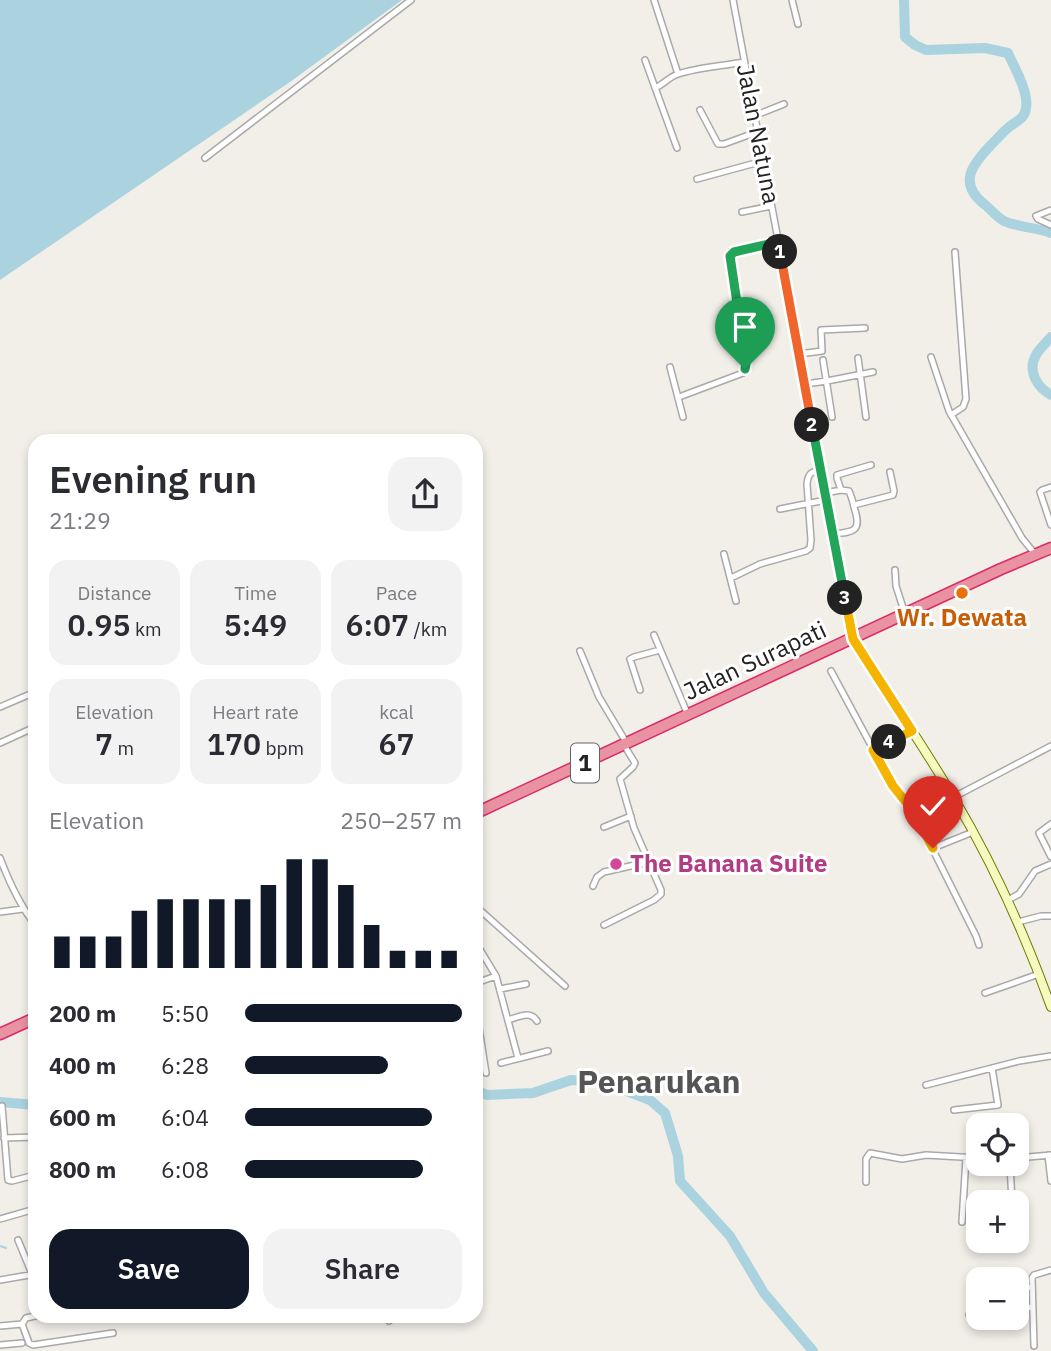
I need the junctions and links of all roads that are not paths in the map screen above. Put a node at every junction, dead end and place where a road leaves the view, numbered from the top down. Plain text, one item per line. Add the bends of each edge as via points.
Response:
1 (411, 0) edge
2 (654, 0) edge
3 (733, 0) edge
4 (792, 0) edge
5 (798, 24) dead end
6 (645, 60) dead end
7 (744, 62) junction
8 (678, 74) junction
9 (655, 88) junction
10 (784, 104) dead end
11 (700, 110) dead end
12 (754, 116) junction
13 (757, 132) junction
14 (677, 148) dead end
15 (205, 158) dead end
16 (763, 161) junction
17 (697, 178) dead end
18 (771, 206) junction
19 (1051, 210) edge
20 (741, 212) dead end
21 (1051, 225) edge
22 (778, 242) junction
23 (955, 252) dead end
24 (865, 328) dead end
25 (799, 354) junction
26 (931, 357) dead end
27 (858, 358) dead end
28 (824, 360) dead end
29 (670, 367) dead end
30 (873, 372) dead end
31 (859, 375) junction
32 (827, 381) junction
33 (805, 384) junction
34 (678, 397) junction
35 (951, 415) junction
36 (683, 416) dead end
37 (832, 417) dead end
38 (866, 417) dead end
39 (871, 465) dead end
40 (821, 470) junction
41 (890, 471) dead end
42 (1051, 487) edge
43 (841, 490) junction
44 (826, 497) junction
45 (808, 503) junction
46 (854, 505) junction
47 (780, 509) dead end
48 (1051, 525) edge
49 (833, 534) junction
50 (1051, 548) edge
51 (724, 554) dead end
52 (1035, 554) junction
53 (895, 570) dead end
54 (731, 578) junction
55 (736, 601) dead end
56 (905, 614) junction
57 (654, 635) dead end
58 (853, 639) junction
59 (660, 650) junction
60 (580, 651) dead end
61 (831, 671) dead end
62 (640, 690) dead end
63 (28, 695) edge
64 (0, 707) edge
65 (688, 715) junction
66 (28, 730) edge
67 (912, 731) junction
68 (0, 743) edge
69 (625, 744) junction
70 (1051, 746) edge
71 (873, 750) junction
72 (954, 797) junction
73 (483, 810) edge
74 (631, 816) junction
75 (1051, 824) edge
76 (604, 827) dead end
77 (973, 832) junction
78 (933, 848) junction
79 (1051, 857) edge
80 (0, 858) edge
81 (648, 862) junction
82 (1051, 864) edge
83 (593, 886) dead end
84 (1008, 900) junction
85 (23, 909) junction
86 (0, 912) edge
87 (483, 913) edge
88 (28, 915) edge
89 (1051, 916) edge
90 (1018, 922) junction
91 (604, 925) dead end
92 (979, 945) dead end
93 (483, 955) edge
94 (1039, 974) junction
95 (496, 976) junction
96 (483, 981) edge
97 (526, 984) dead end
98 (565, 986) dead end
99 (500, 989) junction
100 (1048, 990) edge
101 (985, 993) dead end
102 (1051, 1007) edge
103 (508, 1020) junction
104 (28, 1021) edge
105 (537, 1021) dead end
106 (0, 1034) edge
107 (548, 1051) dead end
108 (483, 1056) edge
109 (1051, 1056) edge
110 (518, 1058) junction
111 (501, 1063) dead end
112 (992, 1068) junction
113 (486, 1073) dead end
114 (926, 1085) dead end
115 (2, 1106) dead end
116 (954, 1110) dead end
117 (28, 1137) edge
118 (4, 1138) junction
119 (1049, 1155) edge
120 (1029, 1157) edge
121 (966, 1158) joint
122 (28, 1177) edge
123 (1051, 1181) edge
124 (866, 1182) dead end
125 (28, 1211) edge
126 (0, 1219) edge
127 (962, 1222) dead end
128 (18, 1240) dead end
129 (28, 1261) edge
130 (1051, 1270) edge
131 (28, 1275) edge
132 (0, 1280) edge
133 (1029, 1287) edge
134 (1032, 1287) junction
135 (1029, 1307) edge
136 (1032, 1307) junction
137 (28, 1318) edge
138 (22, 1324) junction
139 (0, 1326) edge
140 (113, 1334) dead end
141 (22, 1343) dead end
142 (0, 1345) edge
143 (1034, 1346) dead end

1 - 15 street
2 - 8 street
3 - 7 street, Jalan Natuna
4 - 5 street
6 - 9 street
7 - 8 street
7 - 12 street, Jalan Natuna
8 - 9 street
9 - 14 street
10 - 12 street
11 - 13 street via 718,144
12 - 13 street, Jalan Natuna
13 - 16 street, Jalan Natuna
16 - 17 street
16 - 18 street, Jalan Natuna
18 - 20 street
18 - 22 street, Jalan Natuna
19 - 21 street via 1036,216
22 - 25 street, Jalan Natuna
22 - 34 street via 730,256 746,363 743,373
23 - 35 street via 966,399
24 - 25 street via 821,330 822,351
25 - 33 street, Jalan Natuna
26 - 35 street
27 - 31 street
28 - 32 street
29 - 34 street
30 - 31 street
31 - 32 street
31 - 38 street
32 - 33 street
32 - 37 street
33 - 40 street, Jalan Natuna
34 - 36 street
35 - 52 street
39 - 43 street via 837,475
40 - 44 street, Jalan Natuna
40 - 45 street via 807,476
41 - 46 street via 893,495
42 - 48 street via 1040,495
43 - 44 street
43 - 46 street via 849,491
44 - 45 street
44 - 49 street, Jalan Natuna
45 - 47 street
45 - 54 street via 809,550
46 - 49 street via 859,519 855,528
49 - 58 street, Jalan Natuna
50 - 52 highway, Jalan Surapati / 1
51 - 54 street
52 - 56 highway, Jalan Surapati / 1
53 - 56 street
54 - 55 street
56 - 58 highway, Jalan Surapati / 1
57 - 59 street
58 - 65 highway, Jalan Surapati / 1
58 - 67 main road
59 - 62 street via 630,659
59 - 65 street
60 - 69 street
61 - 71 street
63 - 64 street
65 - 69 highway, Jalan Surapati / 1
66 - 68 street
67 - 71 street
67 - 72 main road
69 - 73 highway, Jalan Surapati / 1
69 - 74 street via 635,763 620,781
70 - 72 street
71 - 78 street
72 - 77 main road
74 - 76 street
74 - 81 street
75 - 79 street via 1039,833
77 - 78 street
77 - 84 main road
78 - 92 street
80 - 85 street
81 - 83 street via 604,872
81 - 91 street via 662,890 660,897
82 - 84 street via 1035,871 1019,894
84 - 90 main road
85 - 86 street
85 - 88 street
87 - 98 street
89 - 90 street
90 - 94 main road
93 - 95 street
94 - 100 main road
94 - 101 street
95 - 96 street
95 - 99 street
97 - 99 street
99 - 103 street
100 - 102 main road
103 - 105 street via 529,1014
103 - 110 street
104 - 106 highway
107 - 110 street
108 - 113 street
109 - 112 street
110 - 111 street
112 - 114 street
112 - 116 street via 998,1105
115 - 118 street
117 - 118 street
118 - 122 street via 8,1180
119 - 120 street
119 - 123 street
121 - 124 street via 870,1153
121 - 127 street
125 - 126 street
128 - 129 street
130 - 134 street via 1034,1275
131 - 132 street
133 - 134 street
134 - 136 street
135 - 136 street
136 - 143 street
137 - 138 street
138 - 139 street
138 - 140 street via 33,1345
141 - 142 street

